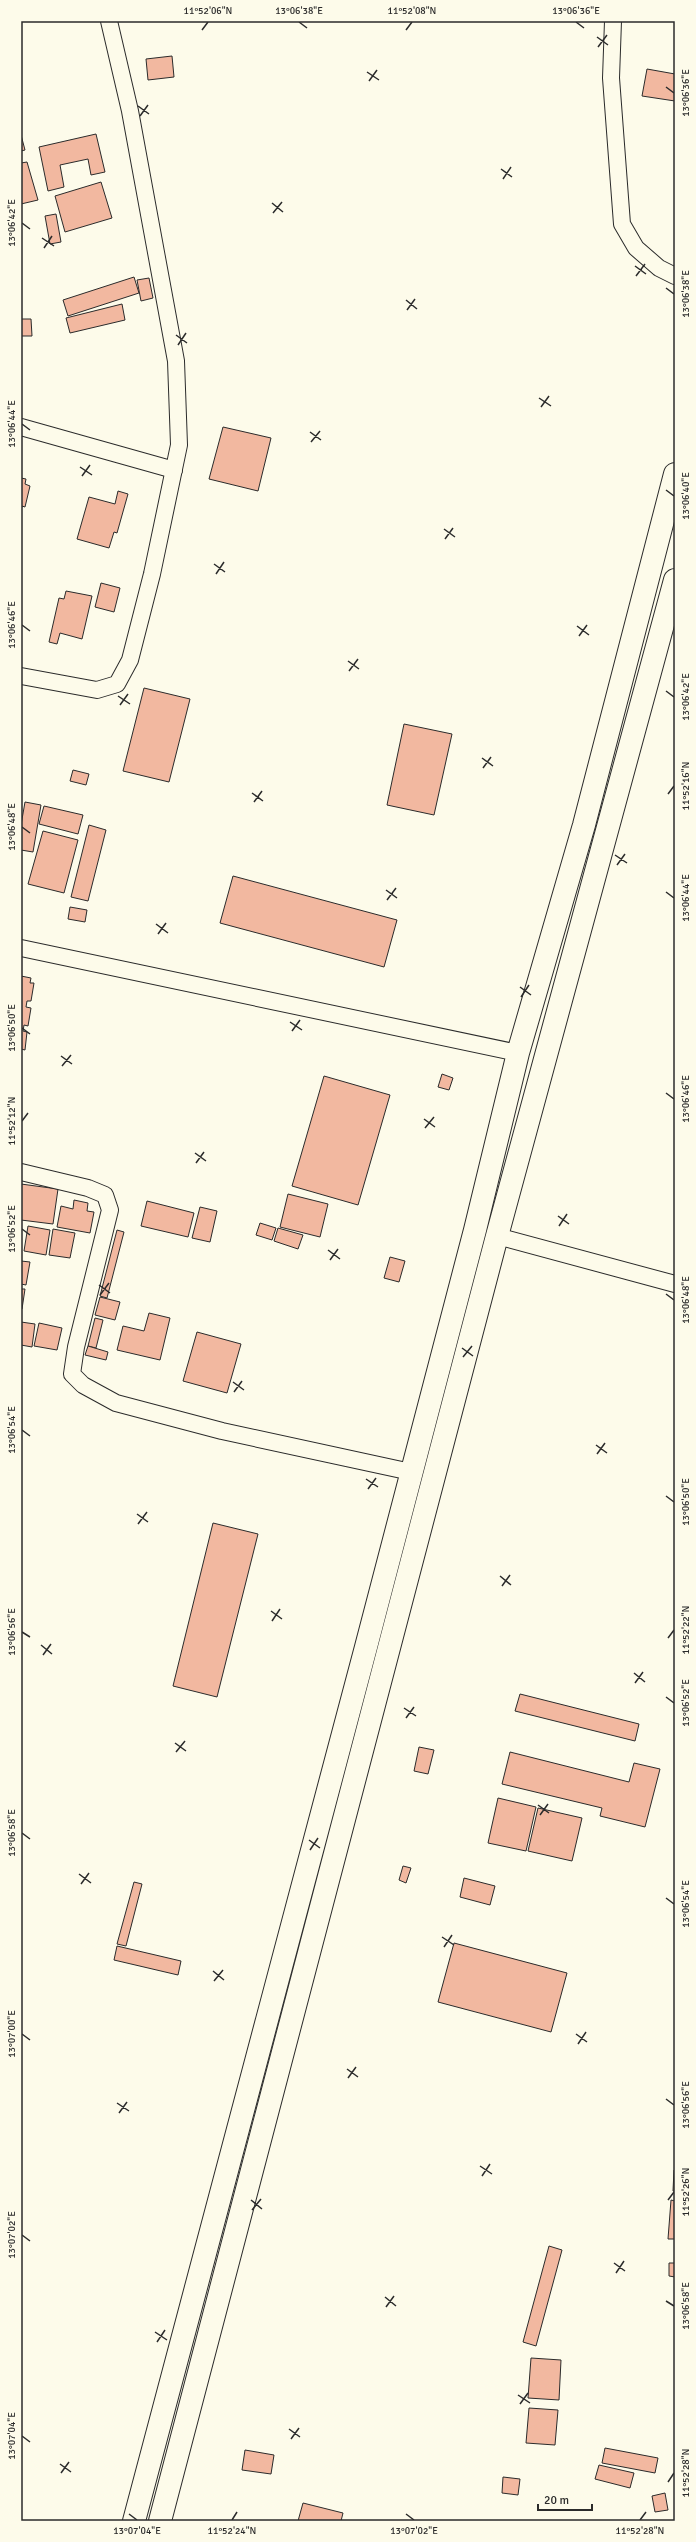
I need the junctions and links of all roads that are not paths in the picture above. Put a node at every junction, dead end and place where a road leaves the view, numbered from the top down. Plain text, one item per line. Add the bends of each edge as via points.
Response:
1 (109, 21) edge
2 (613, 21) edge
3 (675, 276) edge
4 (21, 427) edge
5 (174, 470) junction
6 (675, 474) edge
7 (675, 580) edge
8 (21, 676) edge
9 (21, 948) edge
10 (518, 1053) junction
11 (21, 1172) edge
12 (497, 1236) junction
13 (675, 1284) edge
14 (411, 1472) junction
15 (134, 2521) edge
16 (160, 2521) edge

1 - 5 street via 130,111 176,361 179,445
2 - 3 street via 611,78 622,224 636,248 659,268
4 - 5 street
5 - 8 street via 132,653 117,684 96,690
6 - 10 street via 584,825
7 - 12 street
9 - 10 street
10 - 14 street via 475,1230
11 - 14 street via 88,1188 105,1195 110,1210 76,1347 72,1374 83,1385 116,1403 207,1427
12 - 13 street
12 - 16 street
14 - 15 street

